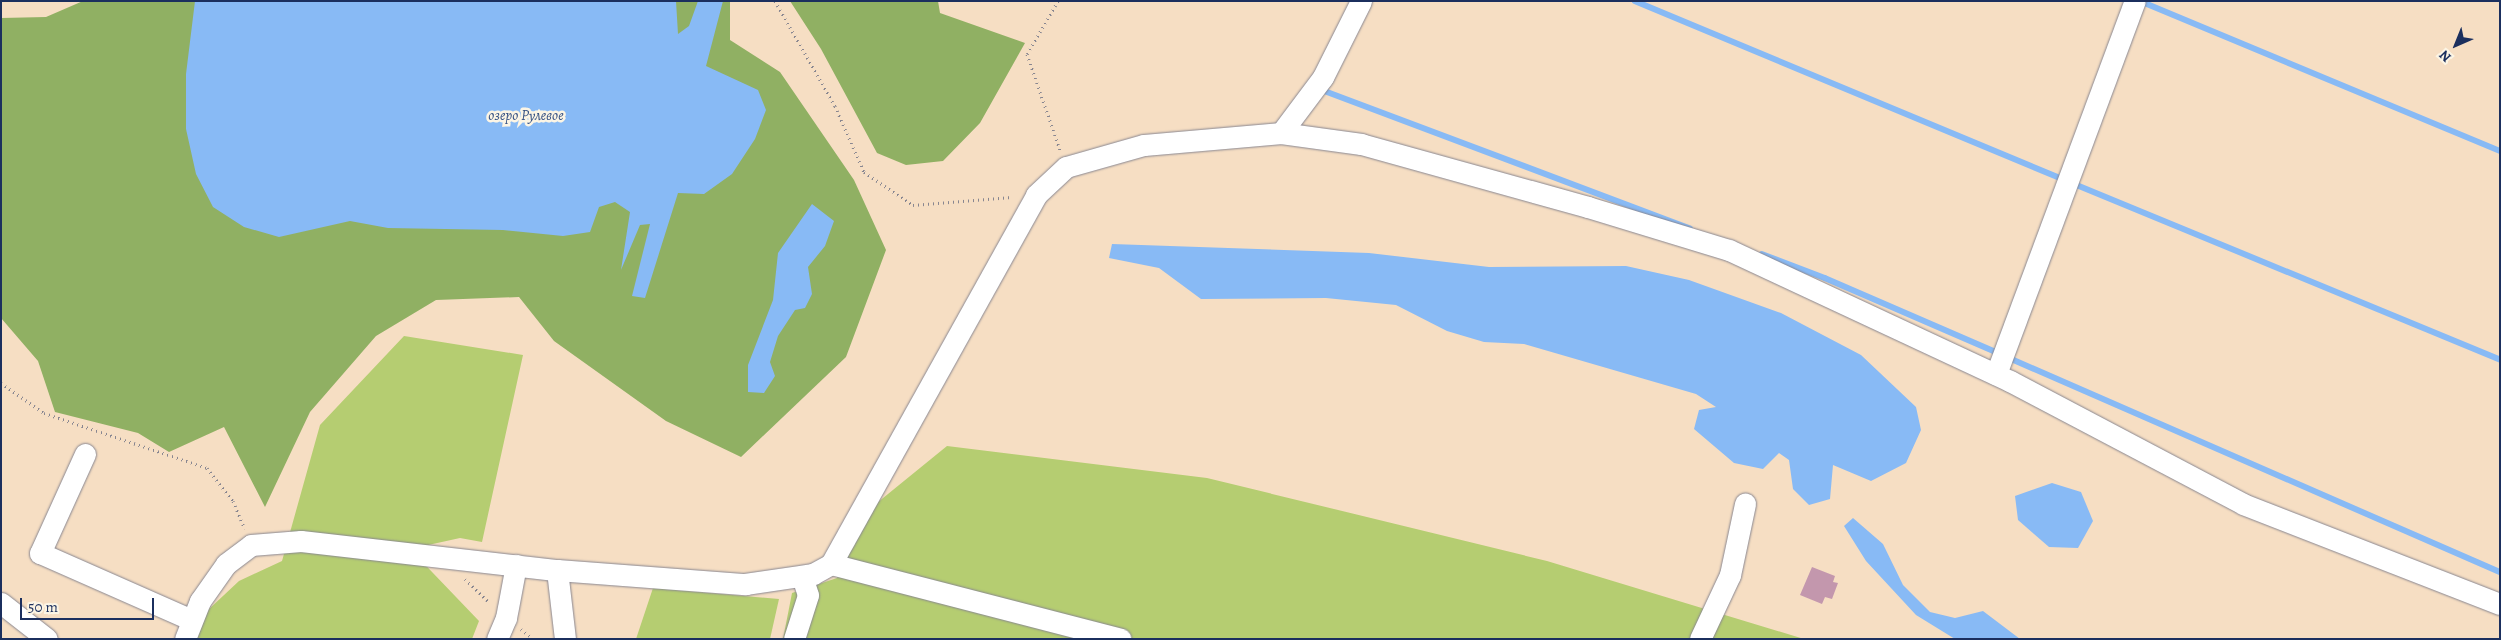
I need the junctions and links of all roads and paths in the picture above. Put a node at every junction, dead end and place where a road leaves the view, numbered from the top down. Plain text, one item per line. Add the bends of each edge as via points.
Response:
1 (775, 1) edge
2 (1058, 1) edge
3 (1361, 1) edge
4 (2135, 1) edge
5 (1280, 133) junction
6 (1066, 167) junction
7 (1036, 195) junction
8 (1996, 374) junction
9 (1, 383) edge
10 (85, 454) dead end
11 (1745, 504) dead end
12 (251, 545) junction
13 (831, 564) junction
14 (516, 565) junction
15 (557, 570) junction
16 (802, 576) junction
17 (464, 577) dead end
18 (1, 603) edge
19 (2500, 604) edge
20 (506, 618) junction
21 (188, 629) edge
22 (47, 639) edge
23 (497, 639) edge
24 (534, 639) edge
25 (565, 639) edge
26 (794, 639) edge
27 (1120, 639) edge
28 (1700, 639) edge

1 - 7 path via 835,106 864,172 913,206
2 - 6 path via 1027,54
3 - 5 street via 1322,77
4 - 8 street
5 - 6 street via 1144,145
5 - 8 street via 1361,144 1588,206 1729,250
6 - 7 street
7 - 13 street
8 - 19 street via 2243,504
9 - 12 path via 44,413 207,468 233,500
10 - 21 street via 40,554
11 - 28 street via 1730,575
12 - 14 street via 301,540
12 - 21 street via 226,564 200,601
13 - 16 street
13 - 27 street
14 - 15 street
14 - 20 street
15 - 16 street via 745,584
15 - 25 street
16 - 26 street via 808,595
17 - 20 path
18 - 22 street
20 - 23 street
20 - 24 path

